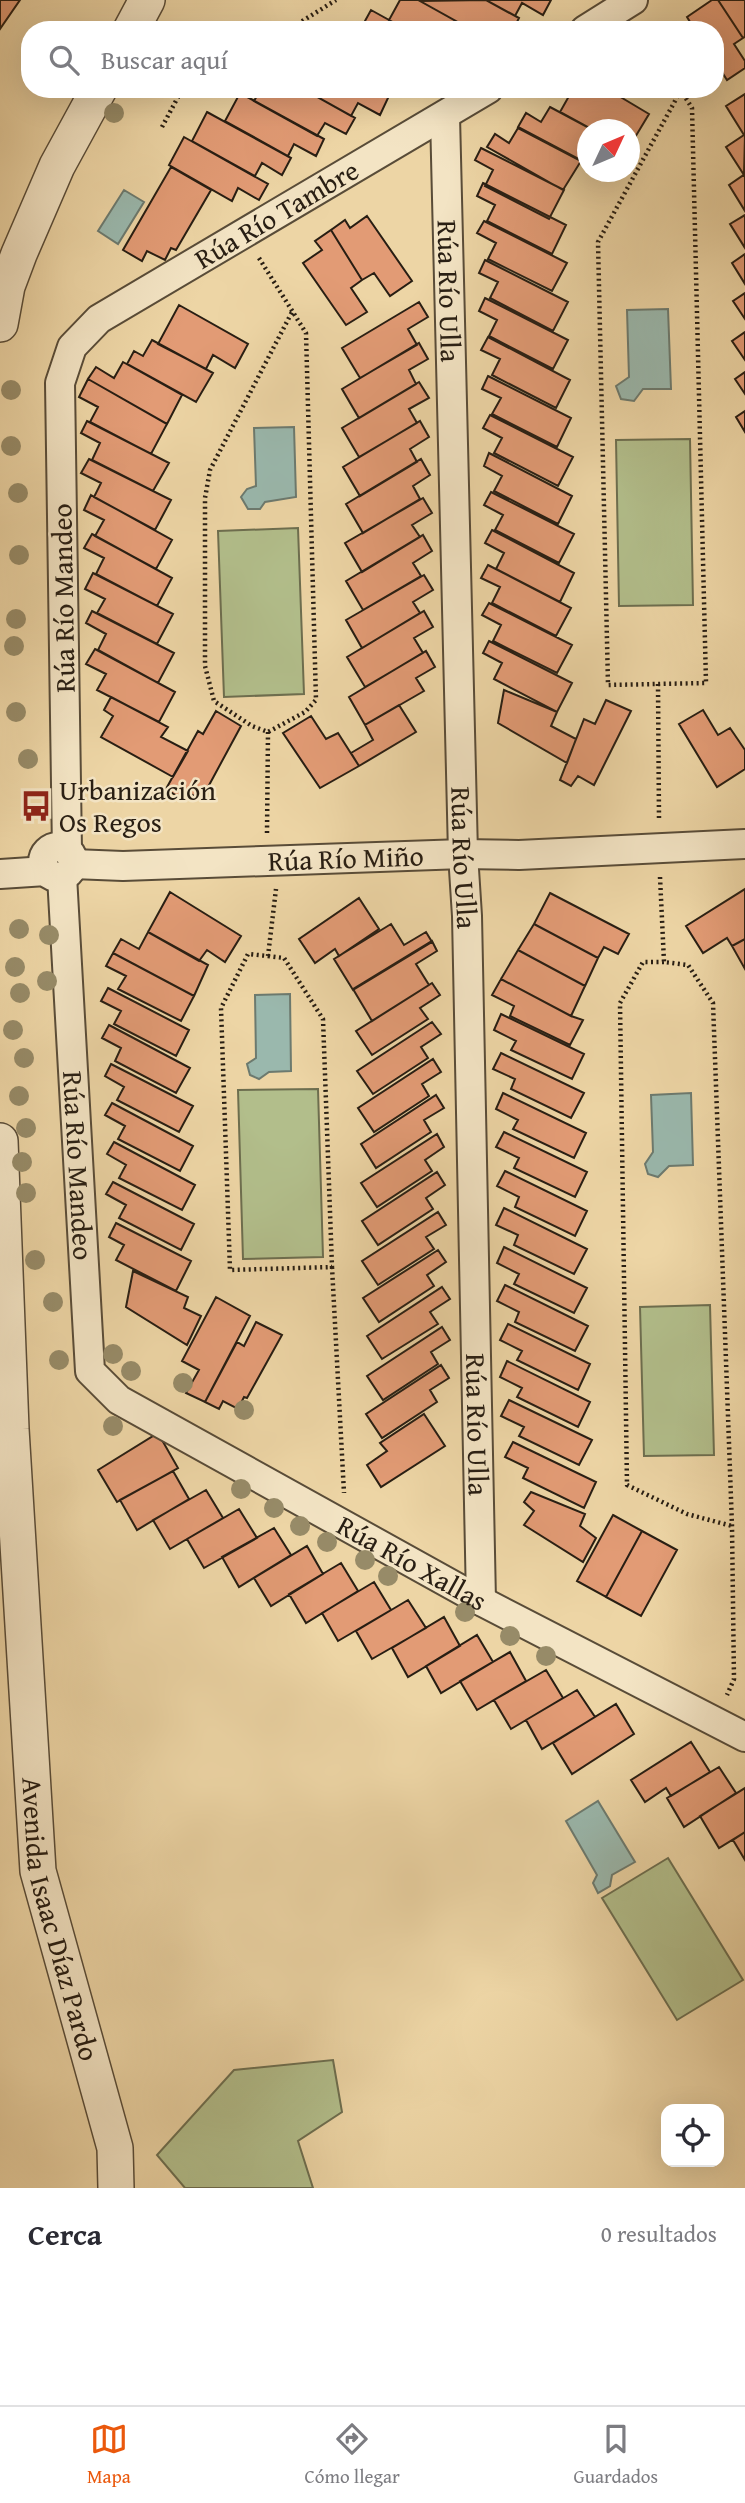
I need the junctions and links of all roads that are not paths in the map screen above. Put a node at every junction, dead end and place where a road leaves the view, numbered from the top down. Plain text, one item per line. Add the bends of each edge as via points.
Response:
1 (147, 0) edge
2 (633, 0) edge
3 (136, 21) edge
4 (599, 21) edge
5 (94, 98) edge
6 (474, 98) edge
7 (445, 116) junction
8 (0, 324) edge
9 (72, 347) joint
10 (745, 844) edge
11 (463, 854) junction
12 (62, 866) junction
13 (0, 874) edge
14 (0, 1141) edge
15 (90, 1370) joint
16 (481, 1601) junction
17 (745, 1737) edge
18 (115, 2148) junction
19 (116, 2188) edge
20 (139, 2188) edge

1 - 3 street
2 - 4 street
5 - 8 street via 57,166 19,254
6 - 7 street, Rúa Río Tambre
7 - 9 street, Rúa Río Tambre via 99,319
7 - 11 street, Rúa Río Ulla
9 - 12 street, Rúa Río Mandeo via 60,383
10 - 11 street, Rúa Río Miño
11 - 12 street, Rúa Río Miño
11 - 16 street, Rúa Río Ulla
12 - 13 street, Rúa Río Miño
12 - 15 street, Rúa Río Mandeo
14 - 18 street, Avenida Isaac Díaz Pardo via 11,1429 38,1871
15 - 16 street, Rúa Río Xallas via 119,1400
16 - 17 street, Rúa Río Xallas
18 - 19 street, Avenida Isaac Díaz Pardo
18 - 20 street, Avenida Isaac Díaz Pardo

